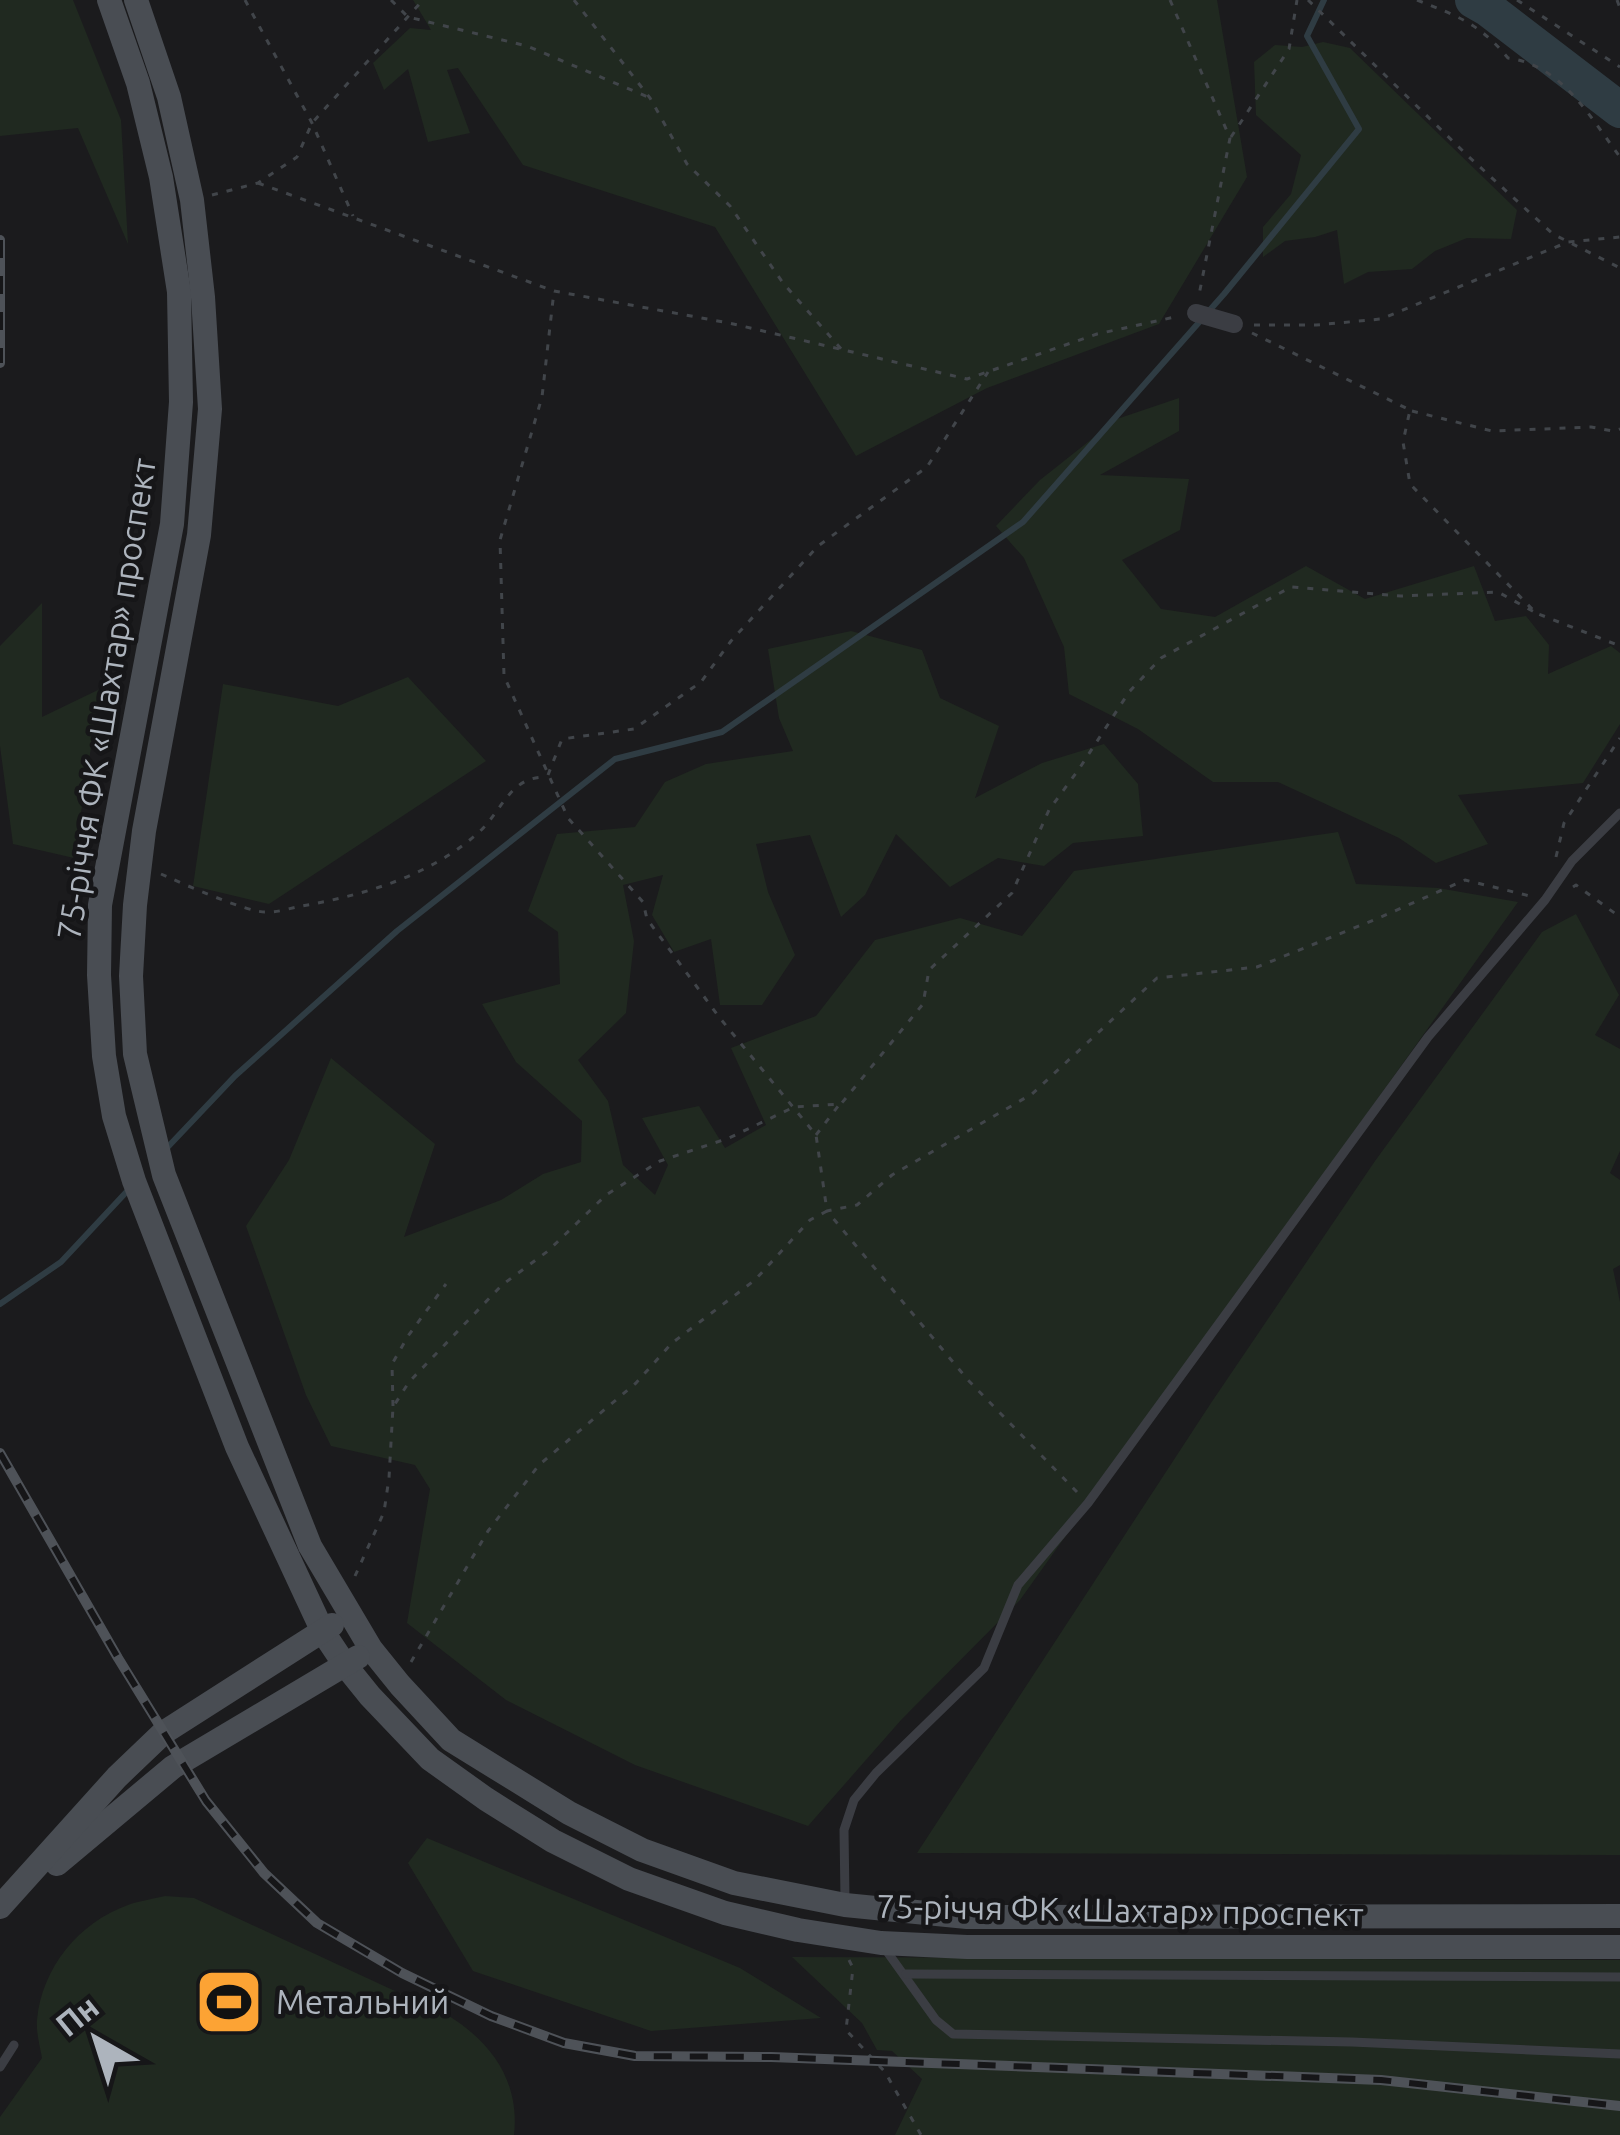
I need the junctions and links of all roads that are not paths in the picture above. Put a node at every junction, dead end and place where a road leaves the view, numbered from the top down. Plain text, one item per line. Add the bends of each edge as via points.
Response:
1 (109, 0) edge
2 (136, 0) edge
3 (1196, 313) road end
4 (1234, 324) road end
5 (1620, 813) edge
6 (349, 1614) junction
7 (323, 1632) junction
8 (371, 1648) junction
9 (345, 1665) junction
10 (845, 1905) junction
11 (0, 1910) edge
12 (1620, 1916) edge
13 (881, 1943) junction
14 (1620, 1947) edge
15 (905, 1974) junction
16 (1620, 1977) edge
17 (14, 2045) dead end
18 (1620, 2054) edge
19 (0, 2066) edge

1 - 7 main road, 75-річчя ФК «Шахтар» проспект via 161,177 179,292 181,402 172,524 100,905 104,1056 134,1181 237,1448
2 - 6 main road, 75-річчя ФК «Шахтар» проспект via 192,200 210,409 199,536 135,905 136,1054 164,1175 310,1546
3 - 4 street
5 - 10 lane via 1428,1036 1088,1503 1018,1585 984,1668 854,1800 844,1830
6 - 7 main road
6 - 8 main road, 75-річчя ФК «Шахтар» проспект
7 - 9 main road, 75-річчя ФК «Шахтар» проспект
7 - 11 main road via 163,1733
8 - 9 main road
8 - 10 main road, 75-річчя ФК «Шахтар» проспект via 451,1739 569,1813 734,1883
9 - 11 main road via 173,1767
9 - 13 main road, 75-річчя ФК «Шахтар» проспект via 430,1759 553,1841 629,1880 725,1913
10 - 12 main road, 75-річчя ФК «Шахтар» проспект via 967,1917
13 - 14 main road, 75-річчя ФК «Шахтар» проспект
13 - 15 lane
15 - 16 lane
15 - 18 lane via 953,2034
17 - 19 lane

